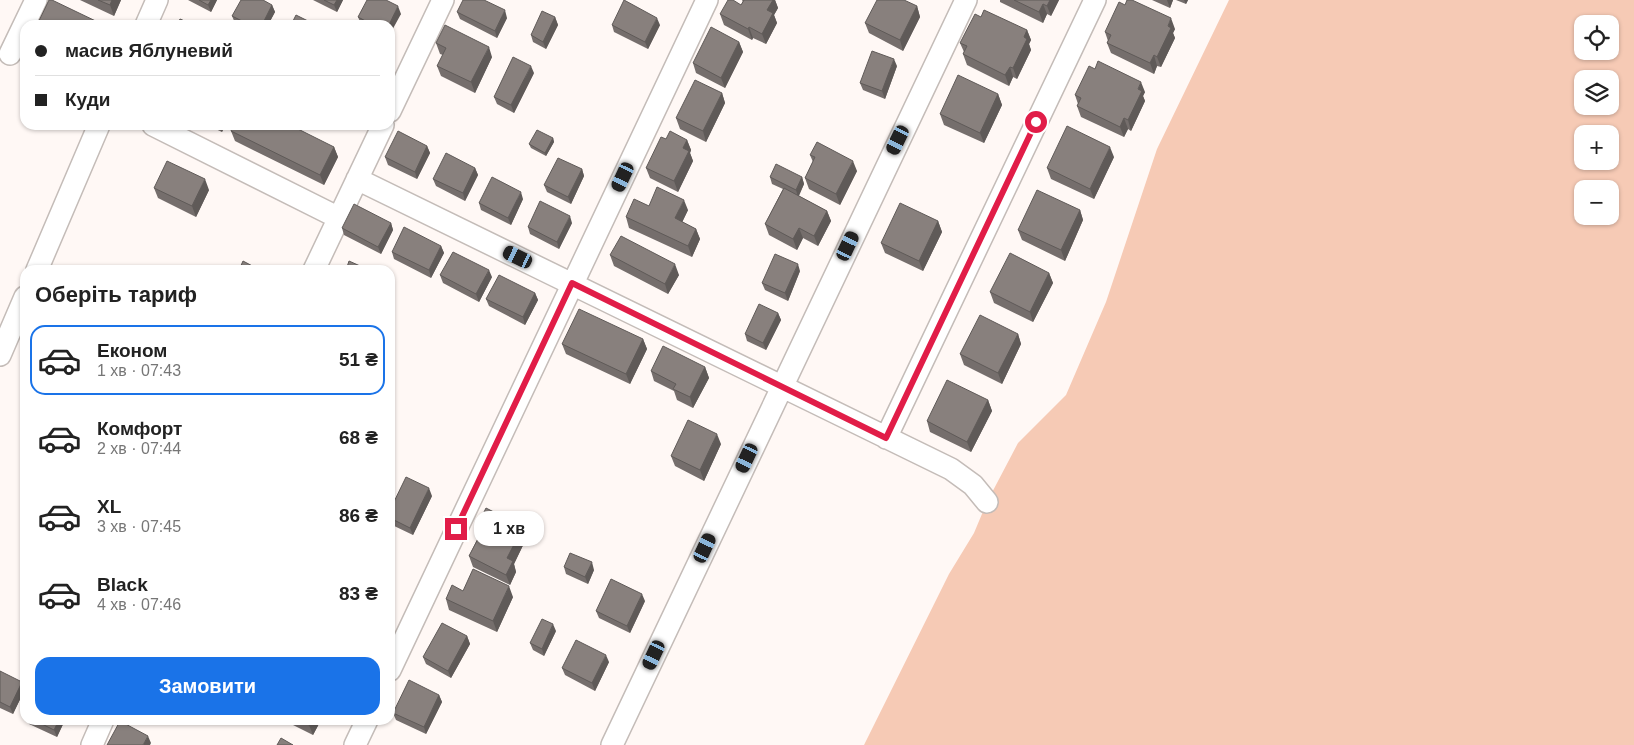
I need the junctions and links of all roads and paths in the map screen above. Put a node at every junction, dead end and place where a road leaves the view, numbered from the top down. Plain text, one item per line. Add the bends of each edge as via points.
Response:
1 (36, 0) edge
2 (157, 0) edge
3 (443, 0) edge
4 (707, 0) edge
5 (966, 0) edge
6 (1095, 0) edge
7 (27, 20) edge
8 (148, 20) edge
9 (20, 37) edge
10 (12, 55) edge
11 (395, 100) edge
12 (97, 130) edge
13 (163, 130) edge
14 (381, 130) edge
15 (357, 180) junction
16 (339, 218) junction
17 (39, 265) edge
18 (316, 265) edge
19 (572, 283) junction
20 (20, 309) edge
21 (0, 355) edge
22 (780, 386) junction
23 (886, 438) junction
24 (986, 502) dead end
25 (395, 659) edge
26 (101, 725) edge
27 (365, 725) edge
28 (92, 745) edge
29 (355, 745) edge
30 (612, 745) edge

1 - 7 street
2 - 8 street
3 - 11 street
4 - 19 street
5 - 22 street
6 - 23 street
9 - 10 street
12 - 17 street
13 - 16 street
14 - 15 street
15 - 16 street
15 - 19 street
16 - 18 street
19 - 22 street
19 - 25 street
20 - 21 street
22 - 23 street
22 - 30 street
23 - 24 street via 951,470 973,485
26 - 28 street
27 - 29 street

